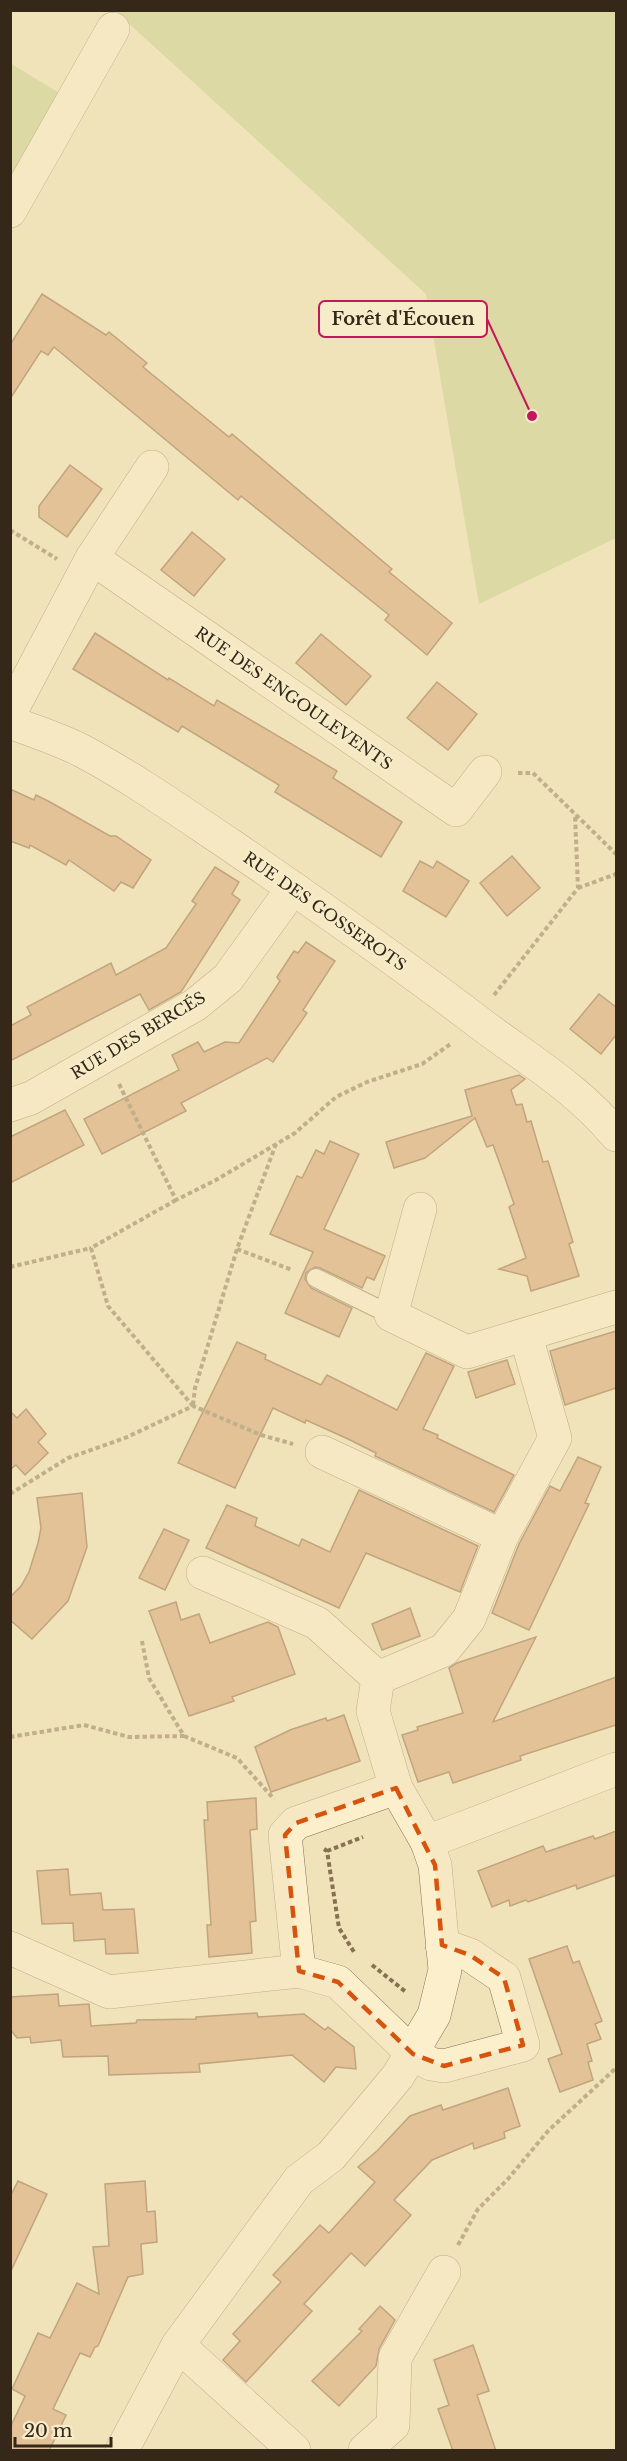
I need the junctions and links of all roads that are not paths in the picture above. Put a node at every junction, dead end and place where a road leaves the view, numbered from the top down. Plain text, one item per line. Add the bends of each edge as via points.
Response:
1 (112, 29) dead end
2 (10, 211) edge
3 (152, 467) dead end
4 (88, 566) junction
5 (10, 713) edge
6 (10, 722) edge
7 (485, 772) road end
8 (293, 888) junction
9 (10, 1105) edge
10 (612, 1119) edge
11 (420, 1209) dead end
12 (316, 1278) road end
13 (616, 1307) edge
14 (391, 1315) junction
15 (526, 1336) junction
16 (322, 1452) road end
17 (502, 1536) junction
18 (202, 1573) dead end
19 (378, 1678) junction
20 (616, 1769) edge
21 (396, 1788) junction
22 (427, 1842) junction
23 (442, 1945) junction
24 (10, 1948) edge
25 (299, 1971) junction
26 (413, 2054) junction
27 (444, 2272) road end
28 (178, 2345) junction
29 (397, 2438) edge
30 (122, 2451) edge
31 (294, 2451) edge
32 (365, 2451) edge

1 - 2 street
3 - 4 street
4 - 5 street
4 - 7 street, RUE DES ENGOULEVENTS via 456,810
6 - 8 street, RUE DES GOSSEROTS via 85,752
8 - 9 street, RUE DES BERCÉS via 228,978 195,1005 31,1098
8 - 10 street, RUE DES GOSSEROTS
11 - 14 street
12 - 14 lane
13 - 15 street
14 - 15 street via 467,1352
15 - 17 street via 555,1438
16 - 17 street
17 - 19 street via 469,1619 444,1650
18 - 19 street via 317,1623
19 - 21 street via 373,1711
20 - 22 street
21 - 22 street
21 - 25 street via 296,1823 285,1835
22 - 23 street via 435,1865
23 - 26 street via 446,1970 435,2015
23 - 26 street via 470,1955 504,1978 523,2044 444,2067
24 - 25 street via 109,1992
25 - 26 street via 338,1982
26 - 28 street via 331,2156 299,2180
27 - 29 street via 395,2358
28 - 30 street
28 - 31 street
29 - 32 street

